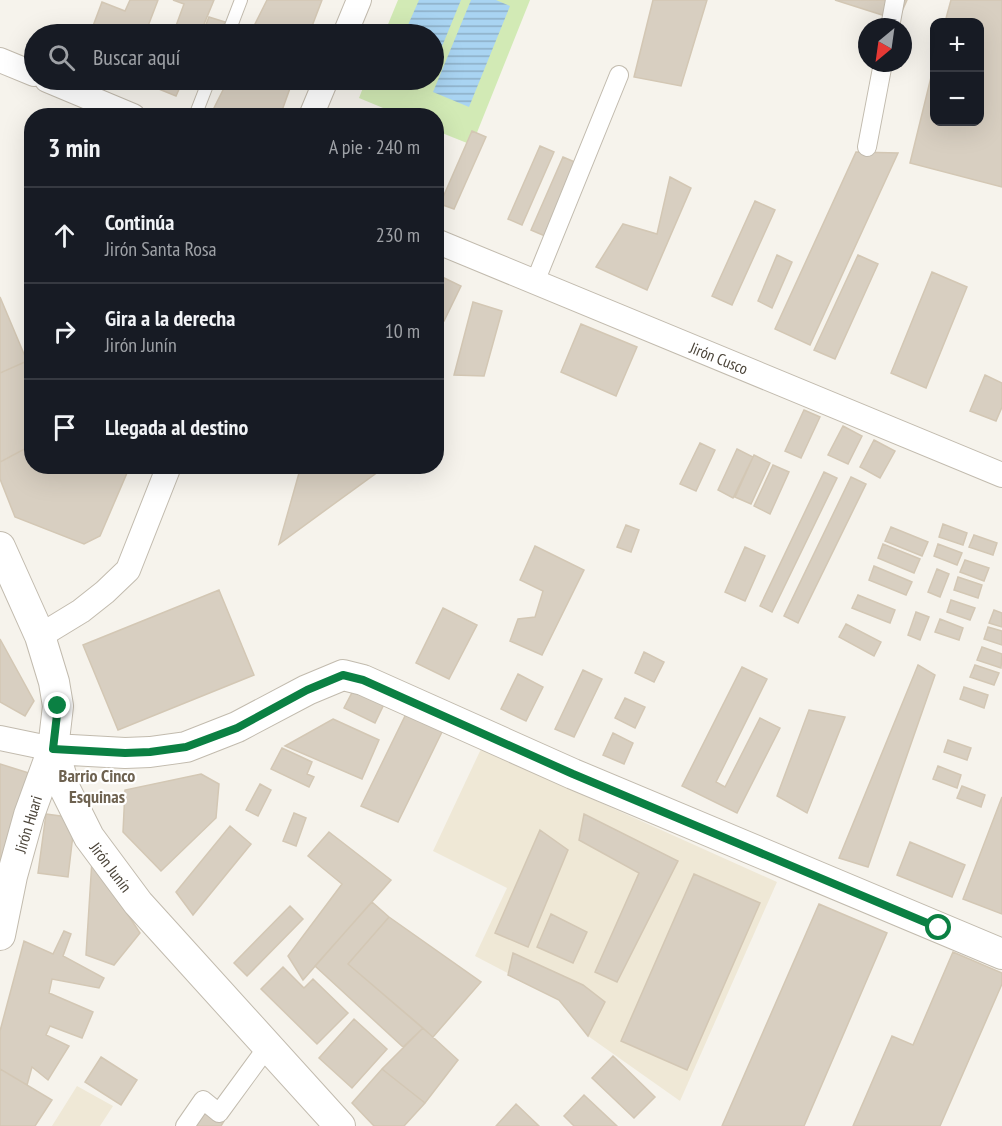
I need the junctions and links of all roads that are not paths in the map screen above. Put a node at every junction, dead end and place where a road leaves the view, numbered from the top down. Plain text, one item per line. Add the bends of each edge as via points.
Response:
1 (241, 0) edge
2 (359, 0) edge
3 (895, 0) edge
4 (892, 18) edge
5 (232, 24) edge
6 (349, 24) edge
7 (0, 60) edge
8 (24, 70) edge
9 (881, 72) edge
10 (619, 75) dead end
11 (71, 90) edge
12 (205, 90) edge
13 (322, 90) edge
14 (115, 108) edge
15 (198, 108) edge
16 (314, 108) edge
17 (867, 147) dead end
18 (444, 244) edge
19 (535, 282) junction
20 (166, 474) edge
21 (1002, 475) edge
22 (0, 547) edge
23 (40, 636) junction
24 (0, 738) edge
25 (53, 749) junction
26 (0, 935) edge
27 (1002, 954) edge
28 (268, 1046) junction
29 (184, 1126) edge
30 (340, 1126) edge

1 - 5 lane
2 - 6 street
3 - 4 street
7 - 8 street
9 - 17 street
10 - 19 street
11 - 14 street
12 - 15 lane
13 - 16 street
18 - 19 street, Jirón Cusco
19 - 21 street, Jirón Cusco
20 - 23 street via 128,570 81,611
22 - 23 street, Jirón Junín
23 - 25 street, Jirón Junín via 58,706
24 - 25 street
25 - 26 street, Jirón Huari via 29,815
25 - 27 street via 125,753 186,747 237,728 343,675 353,677
25 - 28 street, Jirón Junín via 66,791 89,837 138,903
28 - 29 street via 219,1113 203,1100
28 - 30 street, Jirón Junín

